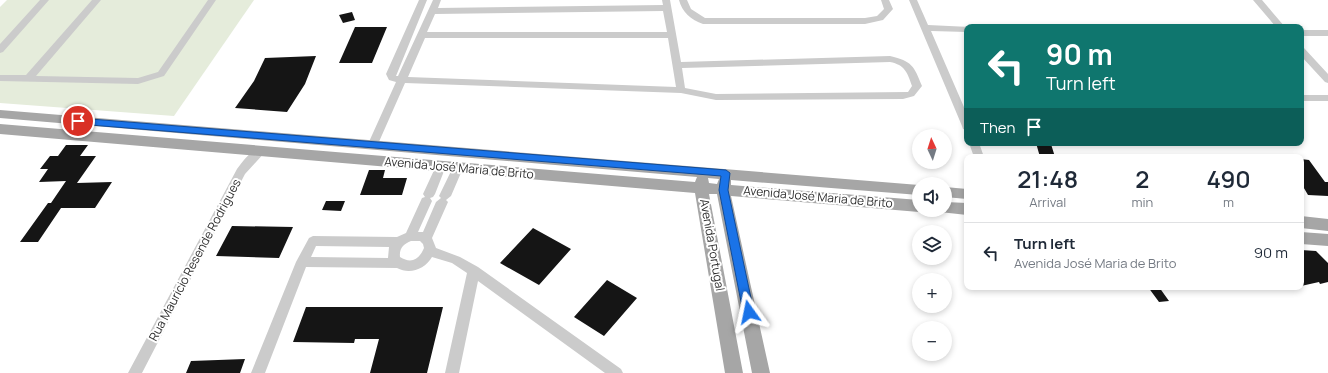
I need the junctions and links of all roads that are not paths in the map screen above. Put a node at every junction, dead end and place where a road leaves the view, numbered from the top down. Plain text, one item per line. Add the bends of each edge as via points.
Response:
1 (45, 0) edge
2 (97, 0) edge
3 (212, 0) edge
4 (423, 0) edge
5 (437, 0) edge
6 (683, 0) edge
7 (885, 0) edge
8 (913, 0) edge
9 (1257, 0) edge
10 (666, 4) edge
11 (432, 11) junction
12 (1278, 24) edge
13 (926, 28) junction
14 (964, 29) edge
15 (1304, 33) edge
16 (1328, 33) edge
17 (421, 35) junction
18 (672, 35) junction
19 (0, 50) edge
20 (1304, 53) edge
21 (677, 65) junction
22 (0, 78) edge
23 (28, 79) junction
24 (402, 80) junction
25 (1328, 80) edge
26 (681, 90) junction
27 (1304, 98) edge
28 (1328, 98) edge
29 (964, 99) edge
30 (956, 100) junction
31 (0, 114) edge
32 (964, 119) edge
33 (0, 129) edge
34 (373, 144) junction
35 (261, 151) junction
36 (440, 166) junction
37 (458, 168) junction
38 (703, 171) junction
39 (726, 173) junction
40 (701, 188) junction
41 (912, 189) edge
42 (723, 190) junction
43 (952, 193) edge
44 (964, 194) edge
45 (426, 200) junction
46 (443, 202) junction
47 (912, 205) edge
48 (952, 208) edge
49 (964, 209) edge
50 (1304, 222) edge
51 (1328, 225) edge
52 (410, 236) junction
53 (1304, 238) edge
54 (426, 239) junction
55 (1328, 240) edge
56 (399, 242) junction
57 (430, 251) junction
58 (302, 262) junction
59 (396, 262) junction
60 (474, 271) junction
61 (135, 373) edge
62 (258, 373) edge
63 (452, 373) edge
64 (616, 373) edge
65 (734, 373) edge
66 (761, 373) edge

1 - 19 street
2 - 23 street
3 - 23 street via 161,74 138,81
4 - 24 street via 391,74 392,78
5 - 11 street
6 - 7 street via 684,9 703,21 865,22 880,18 889,9
8 - 13 street
9 - 12 street
10 - 11 street
10 - 18 street
11 - 17 street
13 - 14 street
13 - 30 street
15 - 16 street
17 - 18 street
17 - 24 street
18 - 21 street
20 - 25 street
21 - 26 street
21 - 26 street via 890,59 903,62 910,68 917,86 911,94 903,96 716,97
22 - 23 street
24 - 26 street
24 - 34 street
27 - 28 street
29 - 30 street
30 - 32 street
31 - 34 main road, Avenida José Maria de Brito
33 - 35 main road, Avenida José Maria de Brito
34 - 38 main road, Avenida José Maria de Brito
35 - 36 main road, Avenida José Maria de Brito
35 - 61 street, Rua Mauricio Resende Rodrigues via 241,172
36 - 37 main road, Avenida José Maria de Brito
36 - 45 street
37 - 40 main road, Avenida José Maria de Brito
37 - 46 street
38 - 39 main road, Avenida José Maria de Brito
38 - 40 main road, Avenida Portugal
39 - 41 main road, Avenida José Maria de Brito
39 - 42 main road
40 - 42 main road, Avenida José Maria de Brito
40 - 65 main road, Avenida Portugal
42 - 47 main road, Avenida José Maria de Brito
42 - 66 main road, Avenida Portugal
43 - 44 main road
45 - 46 street
45 - 52 street
46 - 54 street
48 - 49 main road
50 - 51 main road
52 - 54 street
52 - 56 street
53 - 55 main road
54 - 57 street via 430,242
56 - 58 street via 313,240
56 - 59 street via 393,255
57 - 59 street via 419,263 407,266
57 - 60 street via 456,260
58 - 59 street
58 - 62 street
60 - 63 street
60 - 64 street

